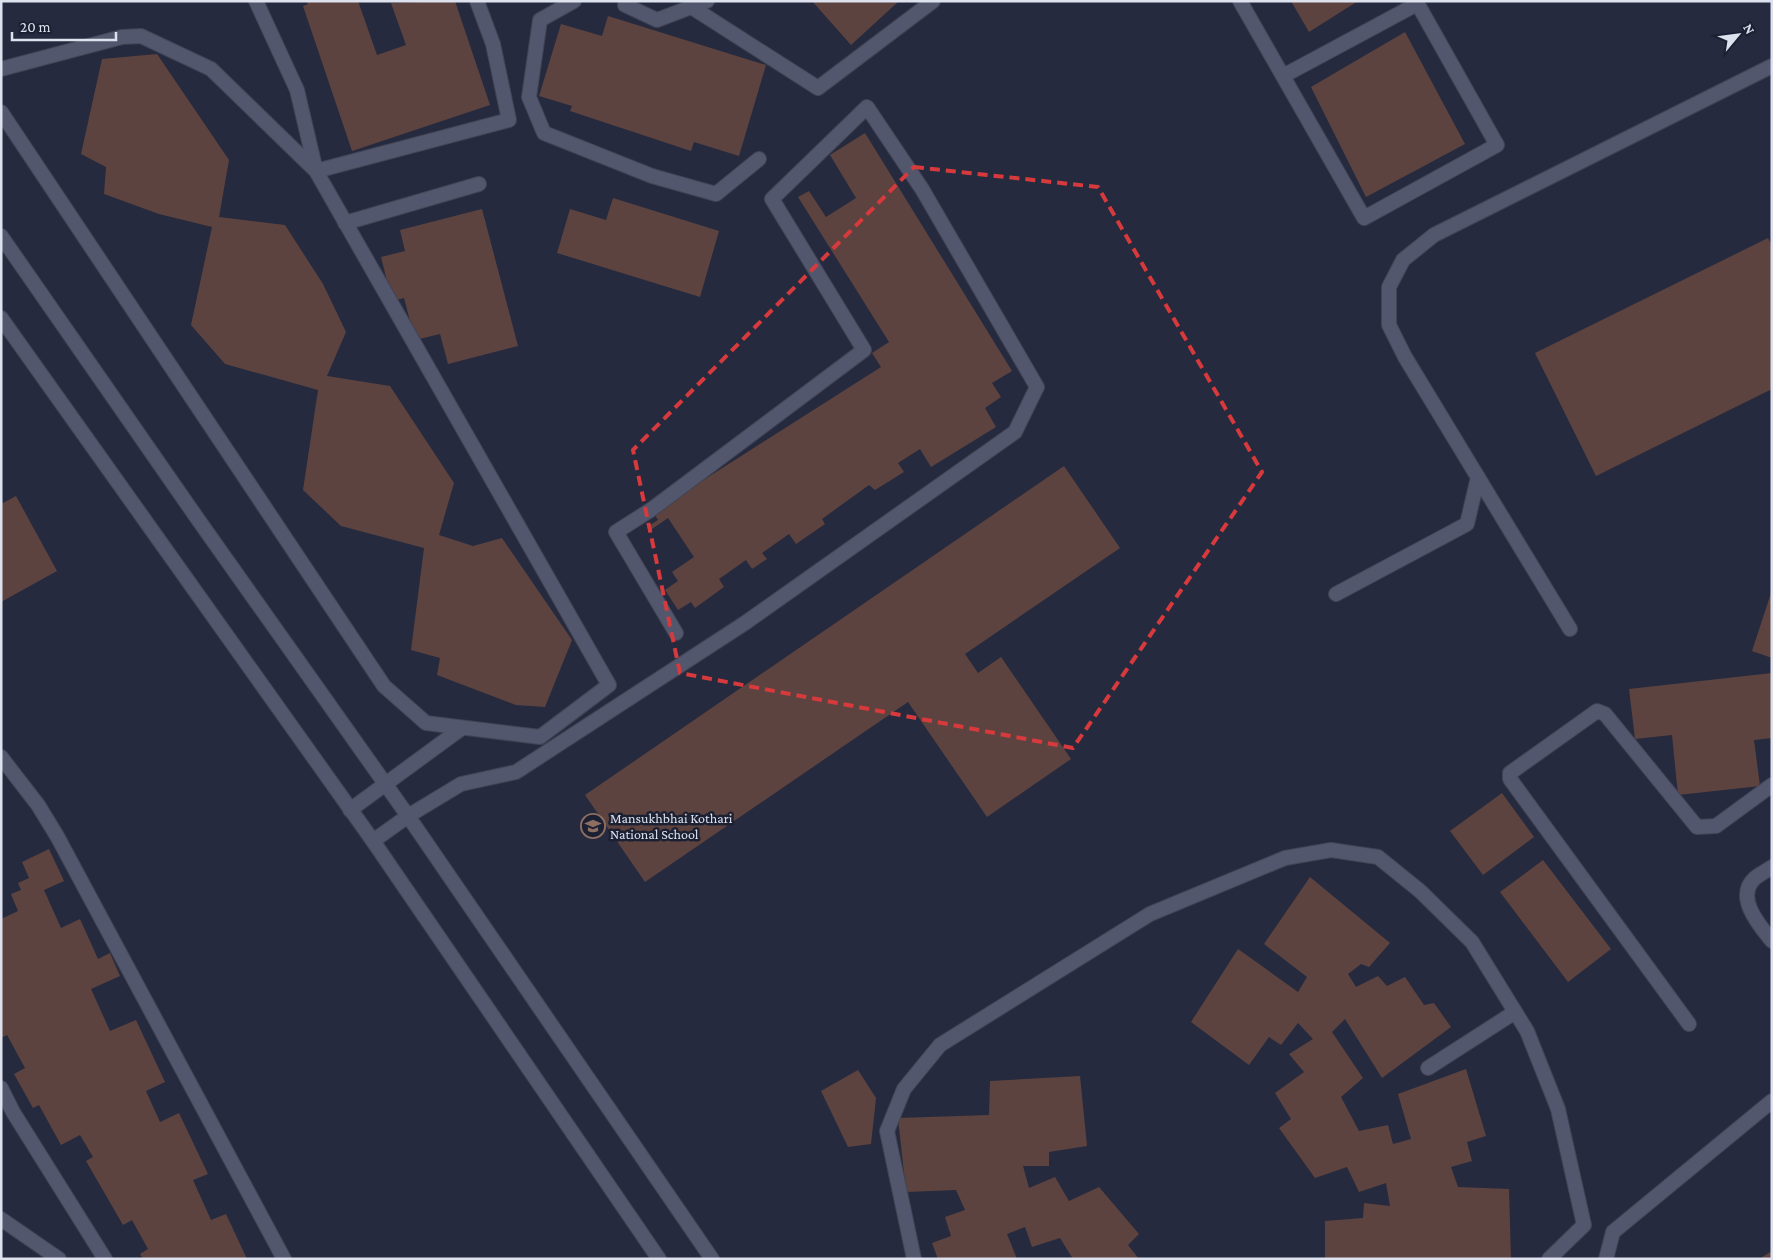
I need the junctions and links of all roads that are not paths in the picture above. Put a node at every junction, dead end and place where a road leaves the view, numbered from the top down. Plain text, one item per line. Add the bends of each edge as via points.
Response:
1 (256, 1) edge
2 (477, 1) edge
3 (574, 1) edge
4 (626, 1) edge
5 (707, 1) edge
6 (933, 1) edge
7 (1240, 1) edge
8 (1416, 3) edge
9 (693, 8) junction
10 (1772, 66) edge
11 (1, 69) edge
12 (1283, 76) junction
13 (1, 112) edge
14 (759, 159) dead end
15 (316, 171) junction
16 (479, 184) dead end
17 (345, 223) junction
18 (1, 236) edge
19 (1, 318) edge
20 (1478, 477) junction
21 (1336, 594) dead end
22 (1570, 629) dead end
23 (676, 633) dead end
24 (462, 728) junction
25 (1, 757) edge
26 (385, 784) junction
27 (1772, 785) edge
28 (350, 810) junction
29 (408, 816) junction
30 (373, 842) junction
31 (1772, 867) edge
32 (1772, 941) edge
33 (1515, 1012) junction
34 (1689, 1024) dead end
35 (1428, 1068) dead end
36 (1, 1088) edge
37 (1772, 1101) edge
38 (1, 1219) edge
39 (60, 1259) edge
40 (105, 1259) edge
41 (284, 1259) edge
42 (659, 1259) edge
43 (712, 1259) edge
44 (914, 1259) edge
45 (1549, 1259) edge
46 (1606, 1259) edge

1 - 15 street via 297,90
2 - 15 street via 493,44 509,120
3 - 14 street via 540,20 528,97 544,134 652,176 716,194
4 - 9 street via 625,5 657,20
5 - 9 street
6 - 9 street via 818,88
7 - 12 street
8 - 12 street
8 - 12 street via 1497,145 1364,218
10 - 20 street via 1434,235 1403,260 1389,287 1389,325
11 - 15 street via 122,37 141,36 211,69
13 - 24 street via 384,686 426,723
15 - 17 street
16 - 17 street
17 - 24 street via 609,685 540,737
18 - 26 street
19 - 28 street
20 - 21 street via 1467,524
20 - 22 street
23 - 29 street via 616,532 652,509 864,350 772,199 867,106 922,189 1037,387 1015,432 745,623 516,772 461,784
24 - 26 street
25 - 41 street via 57,836
26 - 28 street
26 - 29 street
27 - 34 street via 1716,826 1697,827 1605,714 1597,711 1510,773 1510,779
28 - 30 street
29 - 30 street
29 - 43 street
30 - 42 street
31 - 32 street via 1753,880 1748,894 1750,912
33 - 35 street
33 - 44 street via 1472,942 1420,891 1378,857 1331,850 1285,858 1150,914 940,1046 904,1089 887,1131
33 - 45 street via 1558,1109 1584,1225
36 - 40 street
37 - 46 street via 1613,1232
38 - 39 street

